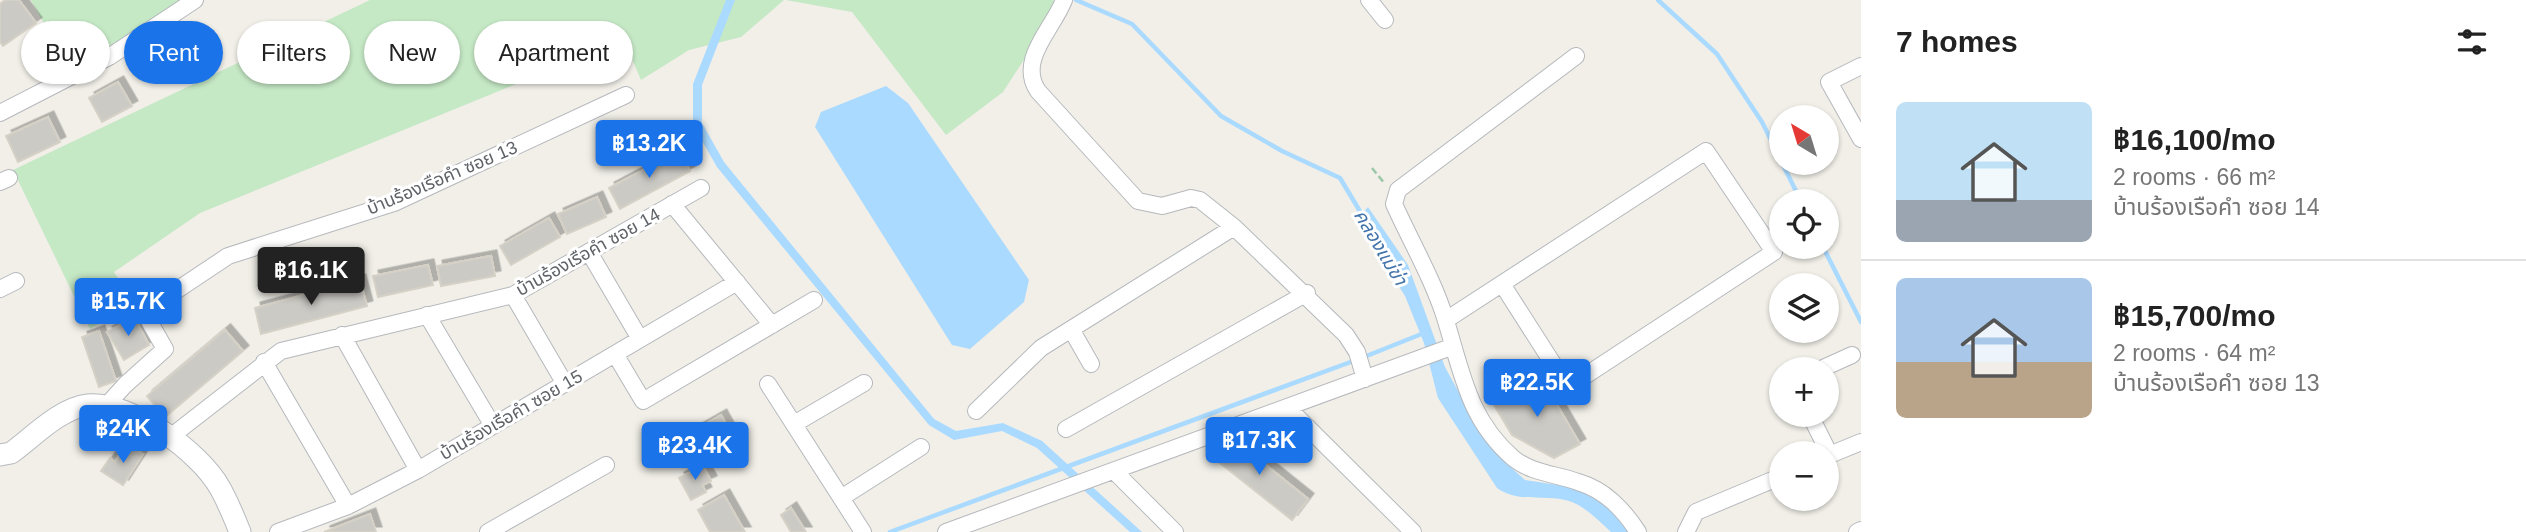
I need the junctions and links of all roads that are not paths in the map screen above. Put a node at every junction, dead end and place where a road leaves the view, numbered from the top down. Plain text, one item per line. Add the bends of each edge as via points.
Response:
1 (195, 0) edge
2 (1369, 0) edge
3 (1061, 8) edge
4 (1384, 20) dead end
5 (1576, 56) dead end
6 (1861, 66) edge
7 (626, 94) dead end
8 (0, 113) edge
9 (1861, 139) edge
10 (701, 188) dead end
11 (672, 204) junction
12 (1234, 227) junction
13 (589, 251) junction
14 (16, 281) dead end
15 (737, 282) junction
16 (1502, 284) junction
17 (0, 289) edge
18 (1307, 293) junction
19 (513, 295) junction
20 (814, 300) dead end
21 (427, 315) junction
22 (1446, 320) junction
23 (772, 325) junction
24 (1071, 329) junction
25 (342, 335) junction
26 (640, 339) junction
27 (1451, 347) junction
28 (615, 354) junction
29 (1852, 355) dead end
30 (1839, 361) edge
31 (264, 362) junction
32 (1091, 363) dead end
33 (1361, 366) junction
34 (864, 383) dead end
35 (565, 384) junction
36 (768, 384) dead end
37 (106, 407) junction
38 (1288, 408) junction
39 (976, 411) dead end
40 (794, 424) junction
41 (493, 426) junction
42 (1066, 429) dead end
43 (169, 438) junction
44 (1861, 442) edge
45 (921, 447) dead end
46 (1839, 451) edge
47 (1, 458) edge
48 (606, 465) dead end
49 (418, 470) junction
50 (1115, 472) junction
51 (1769, 481) edge
52 (841, 498) junction
53 (348, 506) junction
54 (240, 532) edge
55 (278, 532) edge
56 (488, 532) edge
57 (863, 532) edge
58 (946, 532) edge
59 (1175, 532) edge
60 (1413, 532) edge
61 (1638, 532) edge
62 (1686, 532) edge

1 - 8 street via 109,57
2 - 4 street
3 - 12 street via 1032,57 1029,70 1038,91 1138,201 1161,206 1200,200
5 - 22 street via 1395,196 1394,204
6 - 9 street via 1829,82
7 - 37 street, บ้านร้องเรือคำ ซอย 13 via 394,203 228,256 144,312 165,349
10 - 11 street, บ้านร้องเรือคำ ซอย 14
11 - 13 street, บ้านร้องเรือคำ ซอย 14
11 - 15 street
12 - 18 street
12 - 24 street
13 - 19 street, บ้านร้องเรือคำ ซอย 14
13 - 26 street
14 - 17 street
15 - 23 street
15 - 26 street, บ้านร้องเรือคำ ซอย 15
16 - 16 street via 1706,151 1773,252 1567,387
16 - 22 street
18 - 33 street via 1346,335
18 - 42 street
19 - 21 street, บ้านร้องเรือคำ ซอย 14
19 - 35 street
20 - 23 street
21 - 25 street, บ้านร้องเรือคำ ซอย 14
21 - 41 street
22 - 27 street
23 - 28 street via 643,401
24 - 32 street
24 - 39 street via 1030,356
25 - 31 street, บ้านร้องเรือคำ ซอย 14 via 282,351
25 - 49 street
26 - 28 street, บ้านร้องเรือคำ ซอย 15
27 - 33 street via 1419,359
27 - 61 street via 1468,395 1503,447 1530,468 1594,488 1617,505
28 - 35 street, บ้านร้องเรือคำ ซอย 15
29 - 30 street
31 - 43 street, บ้านร้องเรือคำ ซอย 14
31 - 53 street
33 - 38 street
34 - 40 street
35 - 41 street, บ้านร้องเรือคำ ซอย 15
36 - 40 street
37 - 43 street via 137,416
37 - 47 street via 87,405 68,411
38 - 50 street
38 - 60 street
40 - 52 street
41 - 49 street, บ้านร้องเรือคำ ซอย 15
43 - 54 street via 194,457 219,486
44 - 46 street
45 - 52 street
48 - 56 street
49 - 53 street, บ้านร้องเรือคำ ซอย 15
50 - 58 street
50 - 59 street
51 - 62 street via 1696,512
52 - 57 street
53 - 55 street, บ้านร้องเรือคำ ซอย 15

